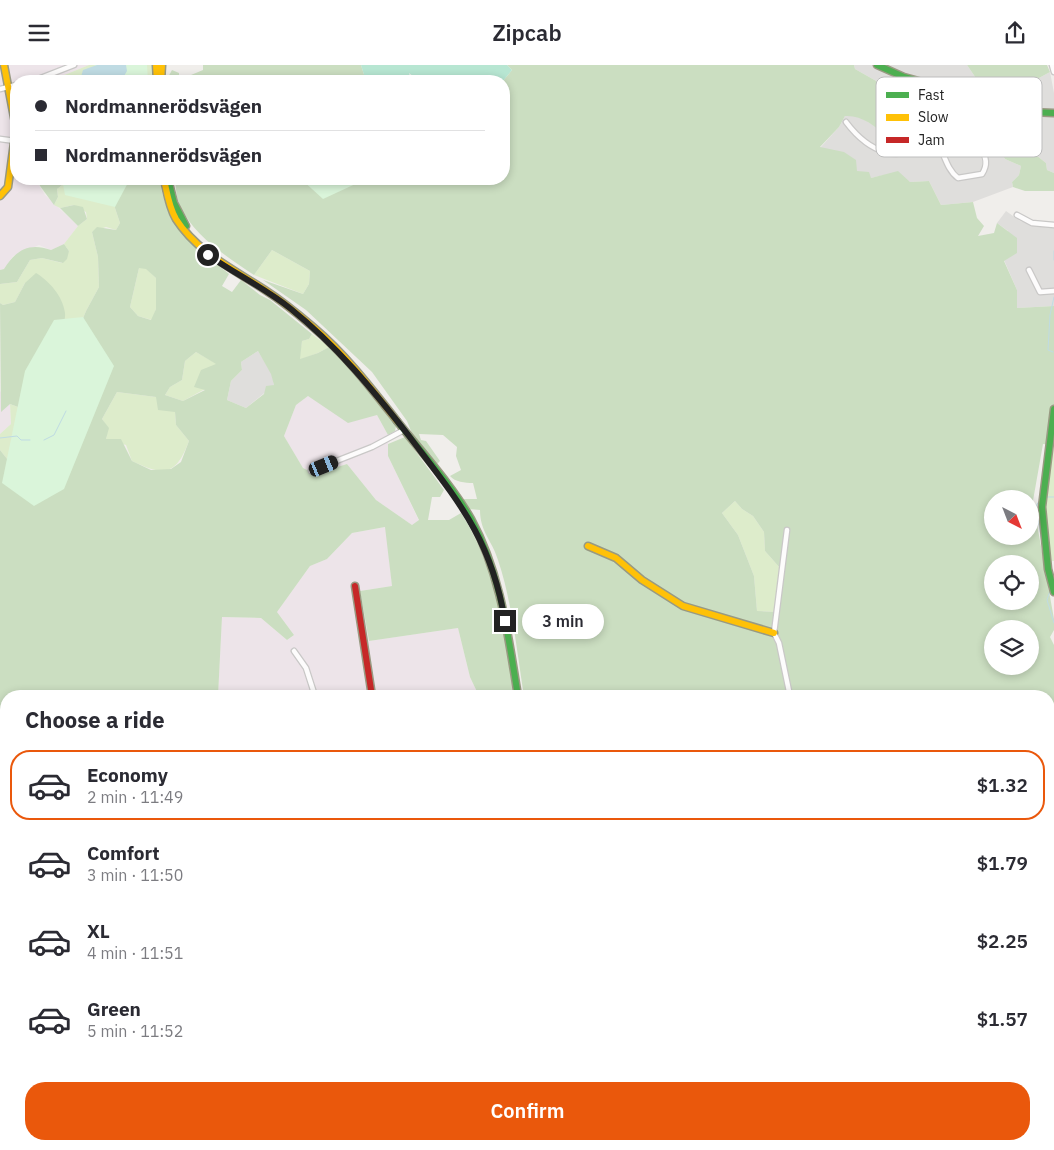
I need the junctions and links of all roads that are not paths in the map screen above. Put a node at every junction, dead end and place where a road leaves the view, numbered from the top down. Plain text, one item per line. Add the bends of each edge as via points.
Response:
1 (4, 65) edge
2 (74, 65) edge
3 (877, 65) edge
4 (1052, 65) edge
5 (1054, 72) edge
6 (48, 75) edge
7 (904, 77) edge
8 (9, 87) junction
9 (0, 89) edge
10 (10, 93) edge
11 (846, 122) dead end
12 (876, 150) edge
13 (945, 157) edge
14 (986, 157) edge
15 (10, 174) edge
16 (166, 185) edge
17 (170, 185) edge
18 (0, 196) edge
19 (1016, 215) dead end
20 (1054, 225) edge
21 (232, 270) junction
22 (1029, 270) dead end
23 (1054, 291) edge
24 (1054, 409) edge
25 (404, 430) junction
26 (312, 471) dead end
27 (787, 530) dead end
28 (588, 546) dead end
29 (355, 586) dead end
30 (1054, 592) edge
31 (774, 633) junction
32 (294, 651) dead end
33 (313, 690) edge
34 (371, 690) edge
35 (517, 690) edge
36 (789, 690) edge

1 - 8 street
2 - 6 street
3 - 7 street
4 - 5 street
8 - 9 street
8 - 10 street
11 - 12 street
13 - 14 street via 951,173 958,178 982,174 986,168
15 - 18 street via 8,187
16 - 21 street via 173,211 188,235 208,255
17 - 21 street via 185,224
19 - 20 street via 1032,223
21 - 25 street via 290,308 334,347
22 - 23 street via 1040,292
24 - 30 street via 1042,498 1048,569
25 - 26 street via 372,447
25 - 35 street via 460,503 486,551 502,603
27 - 31 street
28 - 31 street via 616,558 642,580 683,606
29 - 34 street
31 - 36 street
32 - 33 street via 306,668

